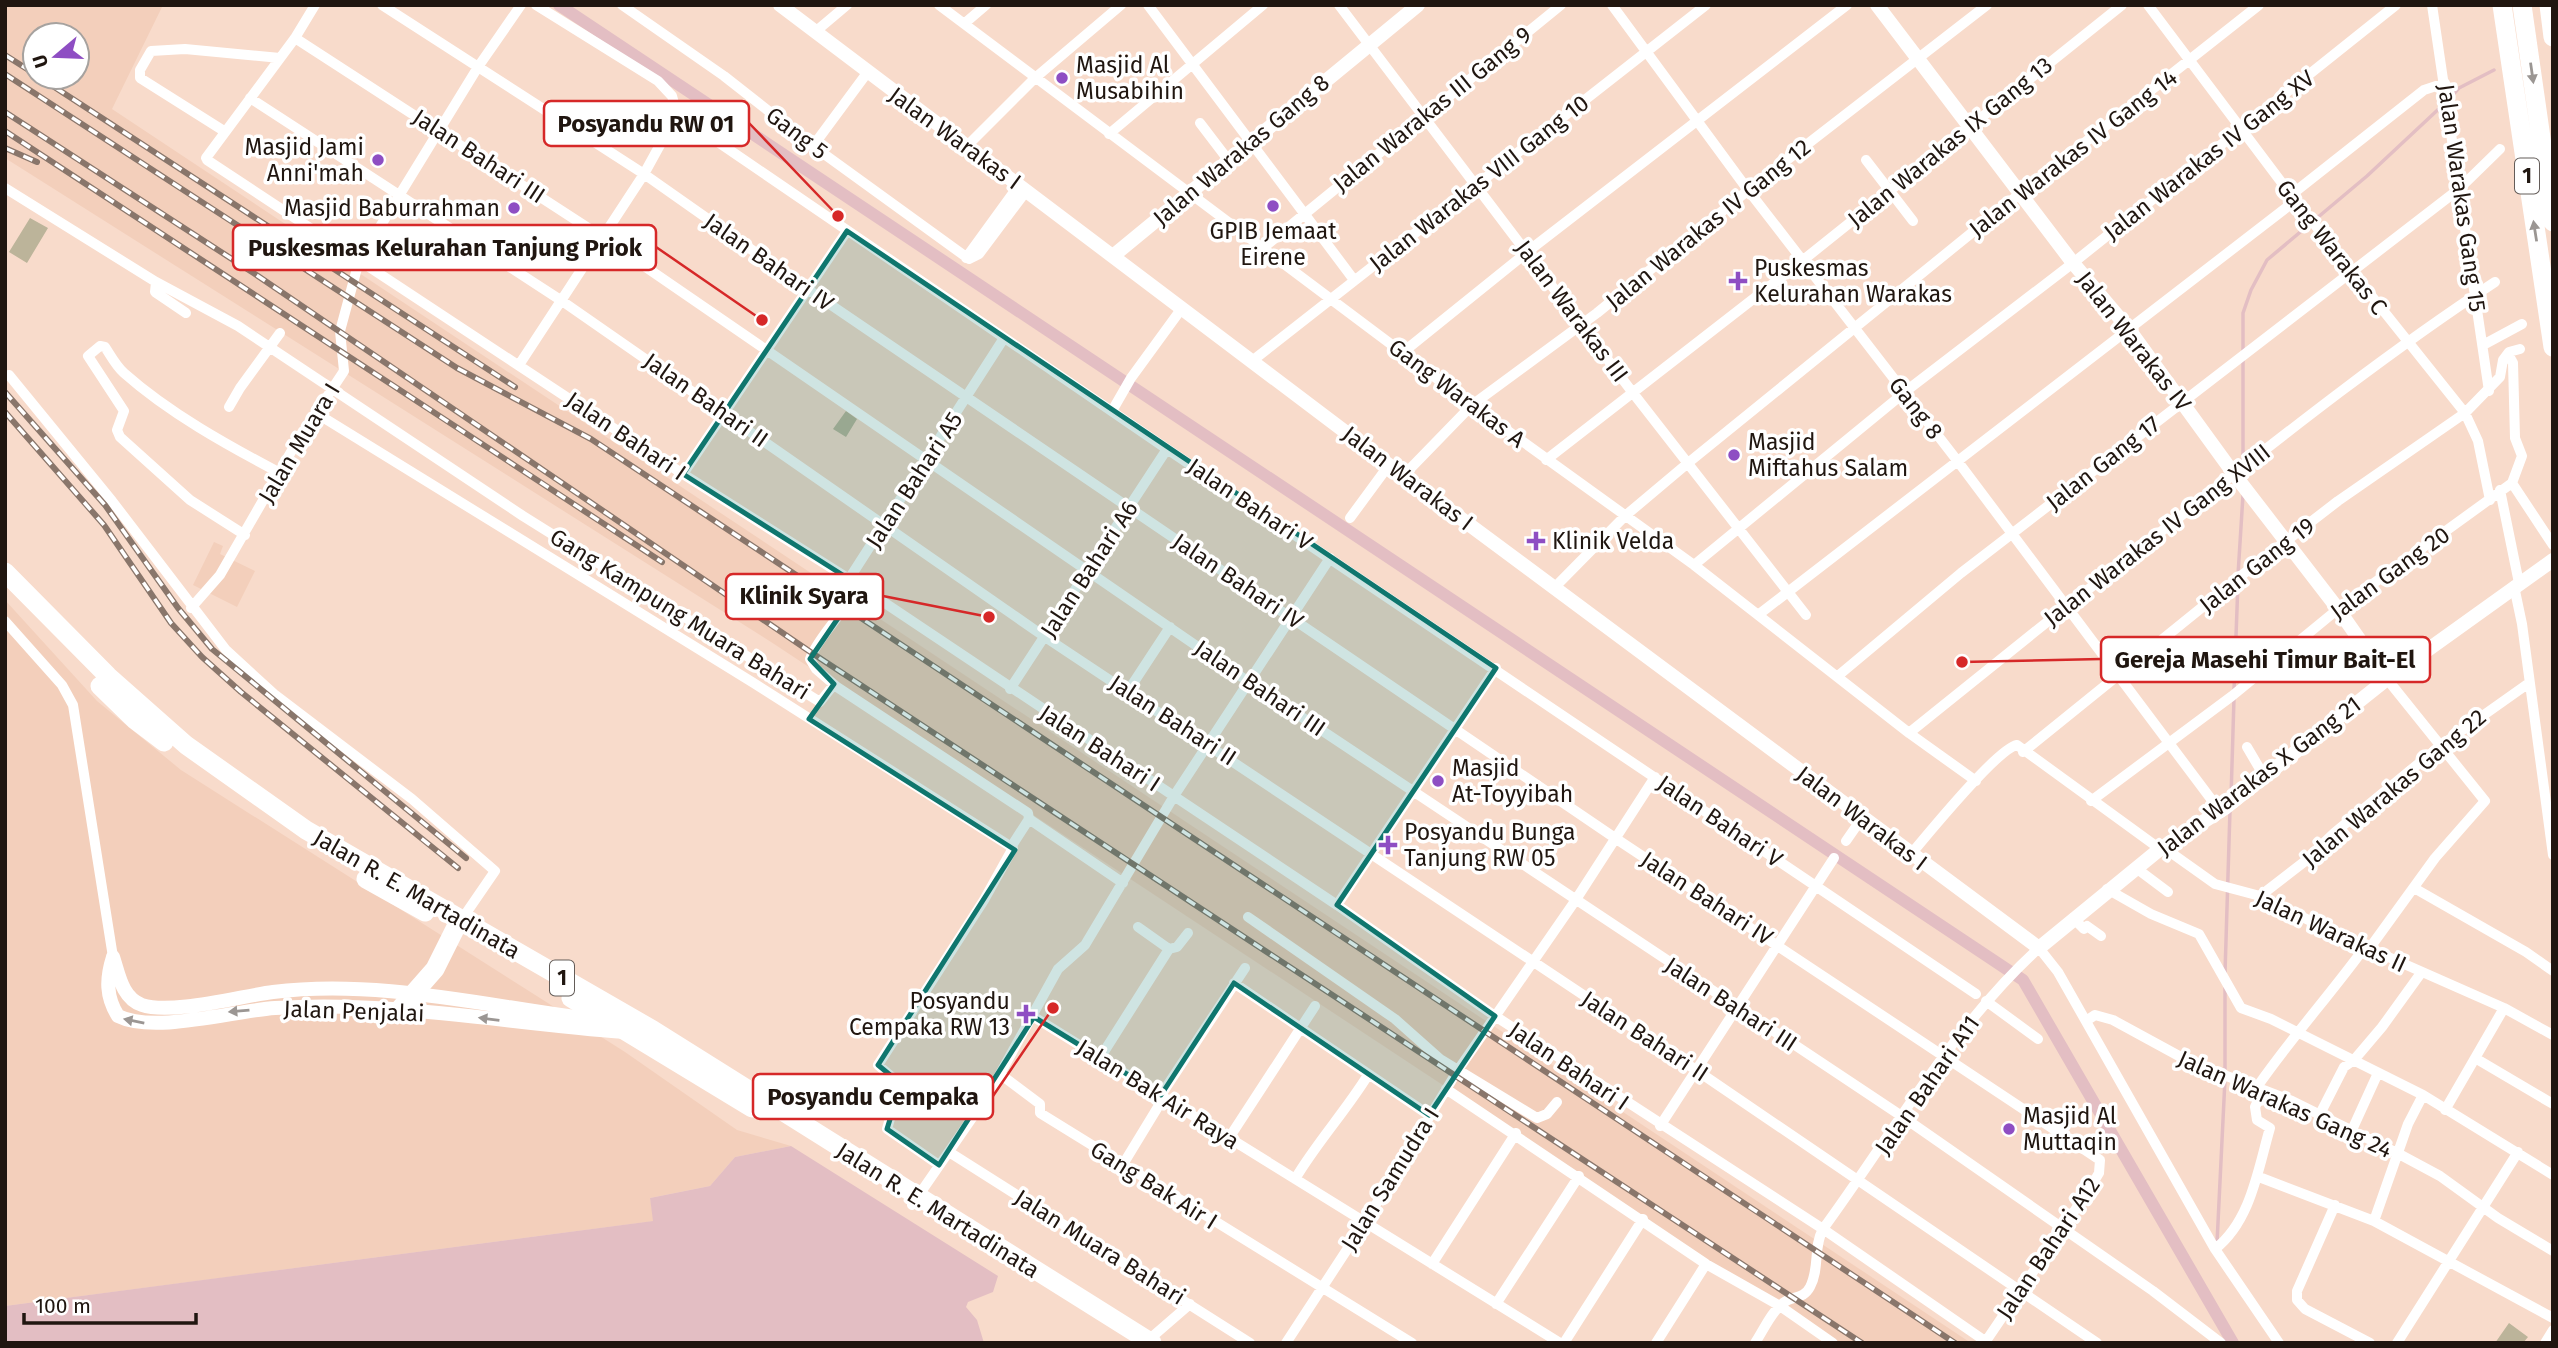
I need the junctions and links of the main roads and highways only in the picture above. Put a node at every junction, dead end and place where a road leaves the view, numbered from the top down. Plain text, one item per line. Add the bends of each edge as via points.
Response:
1 (2502, 5) edge
2 (2522, 5) edge
3 (2549, 5) edge
4 (2553, 37) edge
5 (2553, 222) edge
6 (2553, 347) edge
7 (5, 572) edge
8 (5, 587) edge
9 (459, 924) junction
10 (399, 1010) road end
11 (632, 1026) junction
12 (1145, 1342) edge

6 -> 1 highway, 1
2 -> 5 highway, 1
3 - 4 highway
7 - 9 highway, Jalan R. E. Martadinata / 1 via 108,676 186,745 306,830
8 - 9 highway, Jalan R. E. Martadinata / 1 via 135,720 228,790 341,865
9 - 10 highway via 435,969
9 - 11 highway, Jalan R. E. Martadinata / 1
9 - 11 highway, Jalan R. E. Martadinata / 1
11 - 12 highway, Jalan R. E. Martadinata / 1

